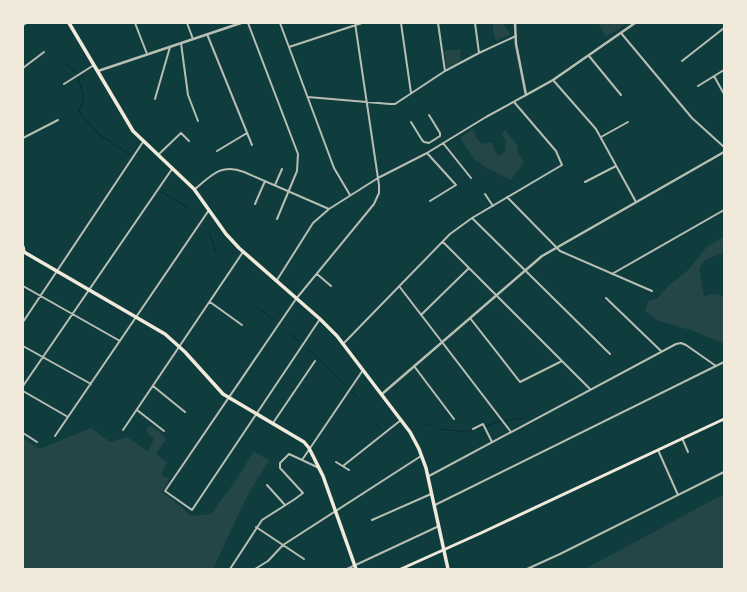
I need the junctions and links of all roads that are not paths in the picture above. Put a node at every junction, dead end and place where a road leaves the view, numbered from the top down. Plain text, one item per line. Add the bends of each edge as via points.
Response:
1 (26, 23) edge
2 (69, 23) edge
3 (135, 23) edge
4 (187, 23) edge
5 (241, 23) edge
6 (248, 23) edge
7 (280, 23) edge
8 (362, 23) edge
9 (401, 23) edge
10 (438, 23) edge
11 (475, 23) edge
12 (515, 23) edge
13 (635, 23) edge
14 (355, 24) edge
15 (23, 25) edge
16 (724, 28) edge
17 (621, 33) junction
18 (207, 34) junction
19 (516, 36) junction
20 (193, 39) junction
21 (181, 43) junction
22 (170, 47) junction
23 (289, 47) junction
24 (44, 52) dead end
25 (479, 53) junction
26 (147, 54) junction
27 (589, 56) junction
28 (682, 61) dead end
29 (94, 65) junction
30 (23, 68) edge
31 (724, 70) edge
32 (97, 71) junction
33 (445, 72) junction
34 (714, 76) junction
35 (553, 80) junction
36 (64, 84) dead end
37 (698, 86) dead end
38 (411, 93) junction
39 (724, 94) edge
40 (526, 95) junction
41 (622, 95) dead end
42 (308, 97) junction
43 (155, 99) dead end
44 (366, 102) junction
45 (514, 102) junction
46 (429, 115) dead end
47 (58, 120) dead end
48 (198, 121) dead end
49 (411, 122) dead end
50 (628, 122) dead end
51 (247, 133) junction
52 (601, 137) junction
53 (23, 138) edge
54 (189, 141) dead end
55 (143, 142) junction
56 (431, 142) junction
57 (442, 143) junction
58 (252, 146) dead end
59 (724, 147) edge
60 (435, 148) junction
61 (217, 151) dead end
62 (724, 152) edge
63 (427, 153) junction
64 (158, 155) junction
65 (616, 166) junction
66 (172, 168) junction
67 (282, 169) dead end
68 (378, 178) junction
69 (471, 178) dead end
70 (265, 181) junction
71 (585, 182) dead end
72 (275, 185) junction
73 (194, 189) junction
74 (289, 191) junction
75 (485, 194) dead end
76 (350, 195) junction
77 (507, 197) junction
78 (430, 201) dead end
79 (636, 202) junction
80 (255, 204) dead end
81 (492, 206) junction
82 (329, 209) junction
83 (209, 210) junction
84 (724, 210) edge
85 (472, 218) junction
86 (278, 219) dead end
87 (443, 241) junction
88 (23, 247) edge
89 (556, 248) junction
90 (23, 252) edge
91 (243, 252) junction
92 (470, 268) junction
93 (525, 270) junction
94 (57, 271) junction
95 (317, 274) junction
96 (612, 274) junction
97 (277, 281) junction
98 (23, 286) edge
99 (331, 286) dead end
100 (399, 286) junction
101 (89, 290) junction
102 (652, 291) dead end
103 (496, 295) junction
104 (40, 296) junction
105 (606, 298) dead end
106 (296, 299) junction
107 (210, 302) junction
108 (72, 314) junction
109 (421, 315) junction
110 (136, 317) junction
111 (470, 318) junction
112 (320, 319) junction
113 (23, 322) edge
114 (242, 325) dead end
115 (120, 342) junction
116 (442, 342) junction
117 (343, 344) junction
118 (23, 346) edge
119 (180, 346) junction
120 (661, 352) junction
121 (610, 354) dead end
122 (43, 357) junction
123 (562, 361) junction
124 (315, 362) dead end
125 (724, 362) edge
126 (414, 366) junction
127 (716, 366) junction
128 (363, 370) junction
129 (91, 384) junction
130 (23, 386) edge
131 (153, 386) junction
132 (590, 389) junction
133 (23, 391) edge
134 (381, 395) junction
135 (229, 398) junction
136 (137, 410) junction
137 (185, 412) dead end
138 (256, 414) junction
139 (68, 416) junction
140 (454, 419) dead end
141 (724, 419) edge
142 (401, 420) junction
143 (273, 423) junction
144 (473, 429) dead end
145 (123, 430) dead end
146 (164, 431) dead end
147 (511, 432) junction
148 (23, 433) edge
149 (55, 436) dead end
150 (682, 438) junction
151 (37, 442) dead end
152 (492, 442) junction
153 (309, 448) junction
154 (658, 449) junction
155 (688, 452) dead end
156 (422, 455) junction
157 (302, 460) junction
158 (336, 462) dead end
159 (343, 466) junction
160 (319, 468) junction
161 (349, 470) dead end
162 (724, 472) edge
163 (429, 476) junction
164 (267, 485) dead end
165 (432, 493) junction
166 (678, 495) junction
167 (285, 505) junction
168 (435, 505) junction
169 (335, 512) junction
170 (372, 520) dead end
171 (439, 526) junction
172 (256, 527) junction
173 (283, 545) junction
174 (444, 550) junction
175 (304, 559) dead end
176 (356, 567) edge
177 (230, 569) edge
178 (255, 569) edge
179 (347, 569) edge
180 (401, 569) edge
181 (448, 569) edge
182 (527, 569) edge

1 - 15 street
2 - 29 main road
3 - 26 street
4 - 20 street
5 - 18 street
6 - 74 street via 298,154 297,171
7 - 23 street
8 - 14 street
9 - 38 street
10 - 33 street
11 - 25 street
12 - 19 street
13 - 17 street
14 - 23 street
14 - 44 street
16 - 28 street
17 - 27 street
17 - 59 street via 692,118
18 - 20 street
18 - 51 street
19 - 25 street
19 - 40 street
20 - 21 street
21 - 22 street
21 - 48 street via 187,89
22 - 26 street
22 - 43 street
23 - 42 street
24 - 30 street
25 - 33 street
26 - 32 street
27 - 35 street
27 - 41 street
29 - 32 main road
29 - 36 street
31 - 34 street
32 - 55 main road via 128,125
33 - 38 street
34 - 37 street
34 - 39 street
35 - 40 street
35 - 52 street
38 - 44 street via 393,104
40 - 45 street
42 - 44 street
42 - 76 street via 334,168
44 - 68 street
45 - 57 street
45 - 77 street via 556,151 562,165
46 - 56 street via 440,133 438,138
47 - 53 street
49 - 56 street via 422,140
50 - 52 street
51 - 58 street
51 - 61 street
52 - 65 street
54 - 64 street via 181,133
55 - 64 main road
55 - 94 street
56 - 60 street
57 - 60 street
57 - 69 street
60 - 63 street
62 - 79 street
63 - 68 street
63 - 78 street via 456,185
64 - 66 main road
65 - 71 street
65 - 79 street
66 - 73 main road
66 - 101 street
67 - 72 street
68 - 76 street
68 - 95 street via 379,193 374,204
70 - 72 street
70 - 73 street via 240,170 226,168 216,172
70 - 80 street
72 - 74 street
73 - 83 main road
74 - 82 street
74 - 86 street
75 - 81 street
76 - 82 street
77 - 81 street
77 - 89 street
79 - 89 street
81 - 85 street
82 - 97 street via 314,223
83 - 91 main road
83 - 110 street
84 - 96 street
85 - 87 street
85 - 93 street
87 - 92 street
87 - 100 street
88 - 90 main road
89 - 93 street
89 - 96 street
90 - 94 main road
91 - 97 main road
91 - 107 street
92 - 103 street
92 - 109 street
93 - 103 street
93 - 121 street
94 - 101 main road
94 - 104 street
95 - 99 street
95 - 106 street
96 - 102 street
97 - 106 main road
98 - 104 street
100 - 109 street
100 - 117 street
101 - 108 street
101 - 110 main road
103 - 111 street
103 - 123 street
104 - 108 street
104 - 113 street
105 - 120 street
106 - 112 main road
106 - 135 street
107 - 114 street
107 - 119 street
108 - 115 street
108 - 122 street
109 - 116 street
110 - 115 street
110 - 119 main road
111 - 116 street
111 - 123 street via 520,382
112 - 117 main road
112 - 138 street
115 - 129 street
116 - 126 street
116 - 147 street
117 - 128 main road
118 - 122 street
119 - 131 street
119 - 135 main road
120 - 127 street via 681,342
120 - 132 street
122 - 129 street
122 - 130 street
123 - 132 street
124 - 143 street
125 - 127 street
126 - 134 street
126 - 140 street
127 - 168 street
128 - 134 main road
128 - 153 street
129 - 139 street
131 - 136 street
131 - 137 street
132 - 147 street
133 - 139 street
134 - 142 main road
135 - 138 main road
135 - 138 street via 165,491 192,510
136 - 145 street
136 - 146 street
138 - 143 main road
139 - 149 street
141 - 150 main road
142 - 156 main road
142 - 159 street
143 - 153 main road via 300,439
144 - 152 street via 483,424
147 - 152 street
148 - 151 street
150 - 154 main road
150 - 155 street
152 - 163 street
153 - 157 street
153 - 160 main road
154 - 166 street
154 - 174 main road
156 - 163 main road
156 - 169 street
157 - 160 street
157 - 167 street via 289,454 279,466 303,493
158 - 159 street
159 - 161 street
160 - 169 main road
162 - 166 street
163 - 165 main road
164 - 167 street
165 - 168 main road
165 - 170 street
166 - 182 street
167 - 172 street via 265,517
168 - 171 main road
169 - 173 street
169 - 176 main road
171 - 174 main road
171 - 176 street
172 - 173 street
172 - 177 street
173 - 175 street
173 - 178 street via 268,561
174 - 180 main road
174 - 181 main road
176 - 179 street

